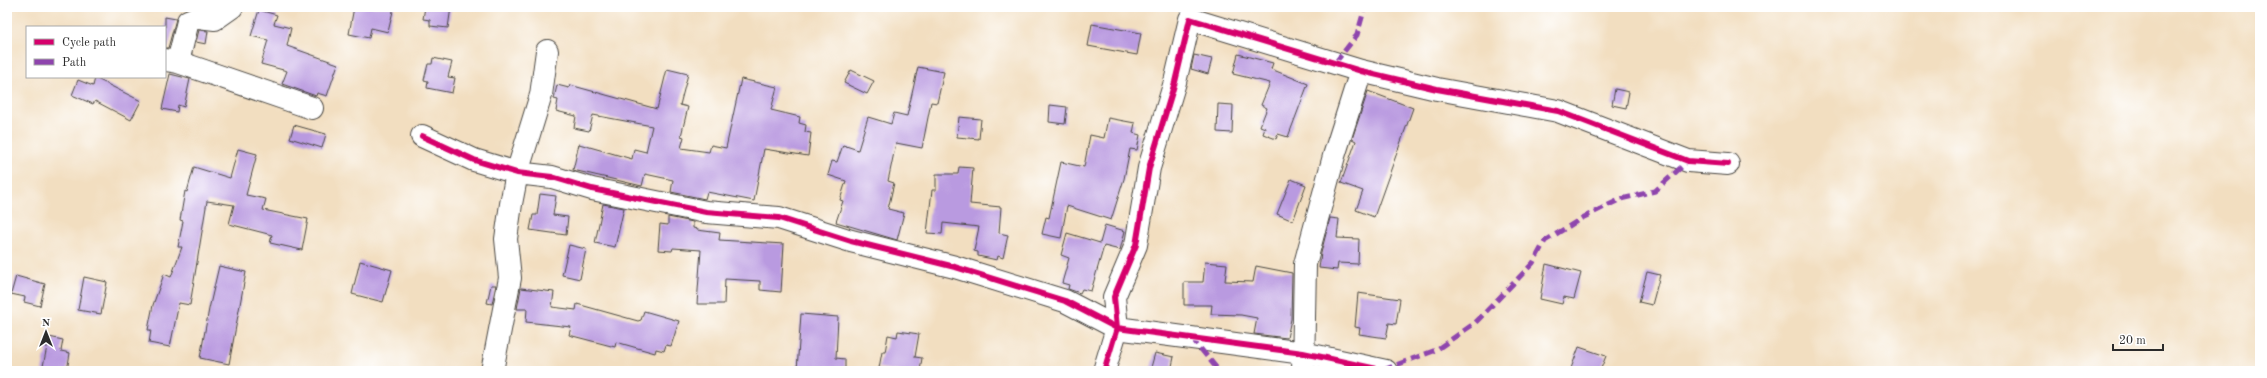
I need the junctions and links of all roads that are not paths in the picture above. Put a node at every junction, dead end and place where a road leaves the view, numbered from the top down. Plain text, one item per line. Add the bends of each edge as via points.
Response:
1 (232, 7) edge
2 (547, 51) dead end
3 (171, 61) edge
4 (1361, 71) junction
5 (312, 108) dead end
6 (422, 136) dead end
7 (1728, 164) dead end
8 (517, 173) junction
9 (1117, 328) junction
10 (1303, 362) edge
11 (492, 371) edge
12 (1104, 371) edge
13 (1386, 371) edge

1 - 3 street via 215,19 198,17 188,21
2 - 8 street via 541,95
3 - 5 street
4 - 7 street via 1437,90 1558,111 1688,161
4 - 9 street via 1190,19 1175,82 1149,168 1136,245 1114,297
4 - 10 street via 1334,156 1305,264
6 - 8 street via 474,160
8 - 9 street via 552,177 592,189 698,211 779,218 850,241 955,267 1065,300
8 - 11 street via 506,239 510,278
9 - 10 street
9 - 12 street
10 - 13 street

